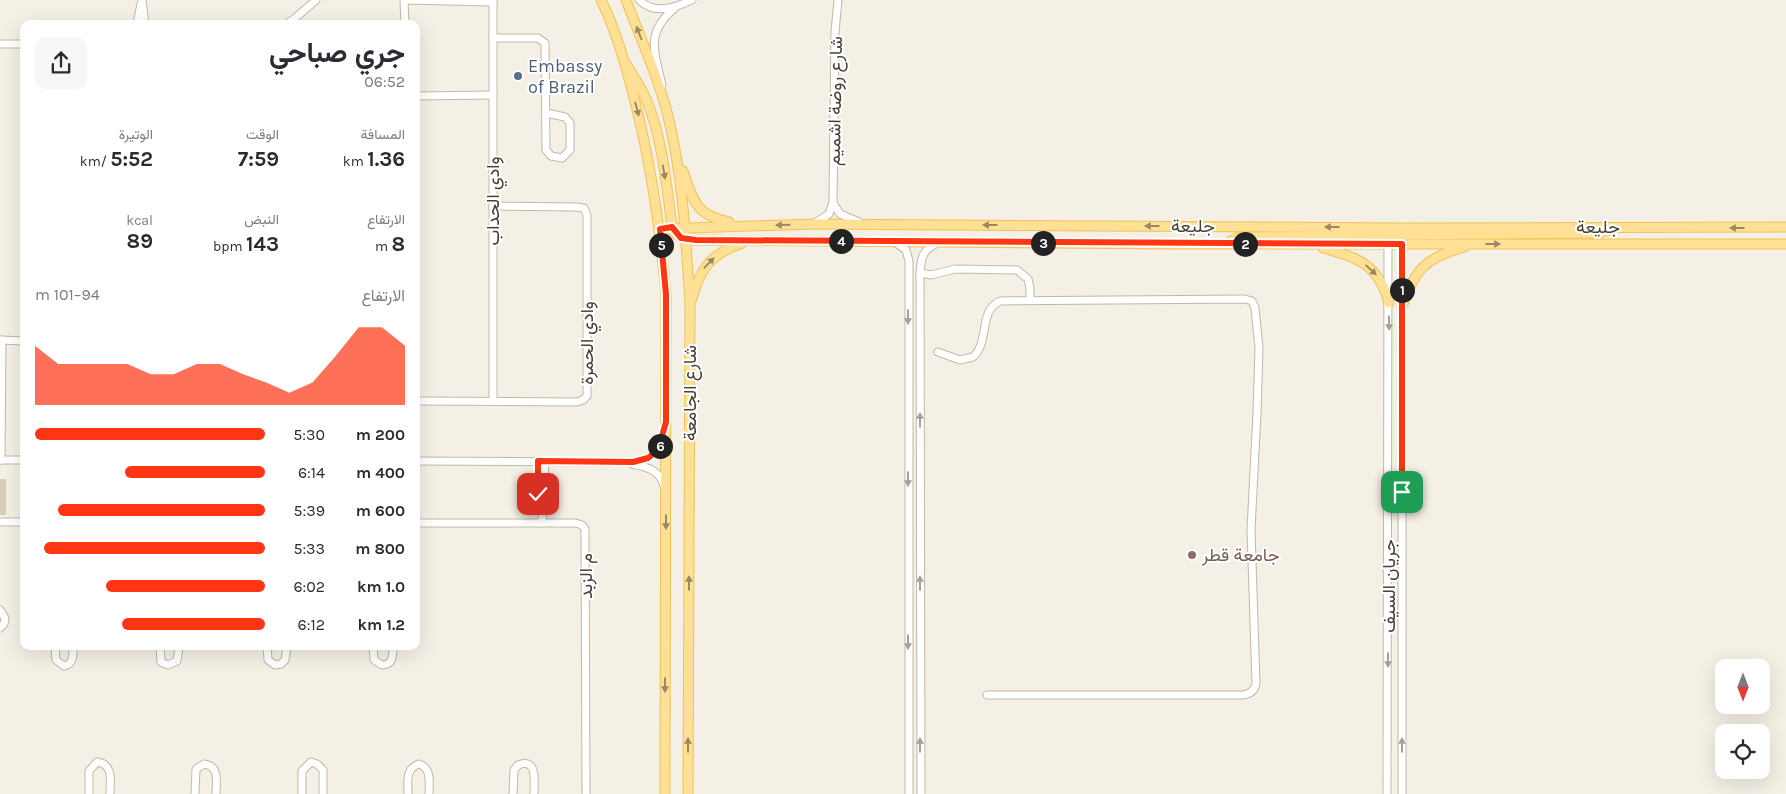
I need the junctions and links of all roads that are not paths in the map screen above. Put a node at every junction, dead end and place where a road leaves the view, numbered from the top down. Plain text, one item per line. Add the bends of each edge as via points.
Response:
1 (316, 0) edge
2 (404, 0) edge
3 (601, 0) edge
4 (626, 0) edge
5 (639, 0) edge
6 (692, 0) edge
7 (838, 0) edge
8 (142, 1) edge
9 (493, 1) edge
10 (676, 7) junction
11 (138, 20) edge
12 (144, 20) edge
13 (292, 20) edge
14 (405, 20) edge
15 (493, 38) junction
16 (0, 44) edge
17 (20, 44) edge
18 (624, 62) junction
19 (493, 95) junction
20 (420, 96) edge
21 (667, 112) junction
22 (546, 113) junction
23 (678, 164) junction
24 (833, 202) junction
25 (493, 206) junction
26 (813, 224) junction
27 (866, 224) junction
28 (744, 226) junction
29 (672, 227) junction
30 (685, 227) junction
31 (1786, 227) edge
32 (660, 229) junction
33 (1388, 236) junction
34 (1402, 236) junction
35 (686, 240) junction
36 (749, 240) junction
37 (892, 241) junction
38 (942, 242) junction
39 (1226, 244) junction
40 (1311, 244) junction
41 (1476, 244) junction
42 (1786, 244) edge
43 (920, 273) junction
44 (909, 285) junction
45 (920, 285) junction
46 (1030, 300) junction
47 (1389, 303) junction
48 (690, 305) junction
49 (1402, 307) junction
50 (1, 340) edge
51 (20, 341) edge
52 (938, 352) dead end
53 (420, 401) edge
54 (493, 401) junction
55 (666, 422) junction
56 (1, 460) edge
57 (20, 460) edge
58 (420, 461) edge
59 (542, 461) junction
60 (622, 463) junction
61 (666, 504) junction
62 (0, 522) edge
63 (20, 522) edge
64 (542, 522) junction
65 (420, 523) edge
66 (0, 610) edge
67 (0, 628) edge
68 (55, 650) edge
69 (73, 650) edge
70 (160, 650) edge
71 (178, 650) edge
72 (267, 650) edge
73 (286, 650) edge
74 (373, 650) edge
75 (393, 650) edge
76 (987, 695) dead end
77 (1388, 768) junction
78 (1402, 768) junction
79 (89, 794) edge
80 (110, 794) edge
81 (195, 794) edge
82 (216, 794) edge
83 (302, 794) edge
84 (323, 794) edge
85 (408, 794) edge
86 (428, 794) edge
87 (513, 794) edge
88 (534, 794) edge
89 (586, 794) edge
90 (665, 794) edge
91 (688, 794) edge
92 (909, 794) edge
93 (921, 794) edge
94 (1387, 794) edge
95 (1402, 794) edge

1 - 13 street
2 - 9 street, وادي الحداب
2 - 14 street
3 - 18 main road, شارع الجامعة via 610,17
21 -> 4 main road, شارع الجامعة
5 - 10 street via 656,9
6 - 10 street
7 - 24 street, شارع روضة اشميم
8 - 11 street
8 - 12 street
9 - 15 street, وادي الحداب
10 - 21 street via 659,23 655,34
15 - 19 street, وادي الحداب
15 - 22 street via 544,40
16 - 17 street
18 -> 29 main road via 650,109
18 -> 32 main road, شارع الجامعة via 652,177
19 - 20 street
19 - 25 street, وادي الحداب
21 - 23 main road, شارع الجامعة
22 - 22 street via 565,117 570,123 570,150 562,158 551,156 546,150
23 - 28 main road via 690,196 698,207 720,220
23 - 30 main road, شارع الجامعة
24 - 26 street via 829,214
24 - 27 street via 840,214
25 - 54 street, وادي الحداب
25 - 54 street, وادي الحمرة via 584,208 587,215 588,396 577,402
26 - 27 main road, جليعة
26 -> 28 main road, جليعة
33 -> 27 main road, جليعة
28 - 30 main road, جليعة
29 - 30 main road, جليعة
29 - 32 main road, جليعة
29 - 35 main road
30 - 35 main road, شارع الجامعة
31 -> 34 main road, جليعة via 1616,227
32 - 55 main road, شارع الجامعة via 666,295
33 - 34 main road, جليعة
33 - 34 main road
33 - 39 main road via 1238,237
33 - 40 main road, جليعة
33 - 47 street, جريان السيف
34 - 41 main road, جليعة
34 - 49 street, جريان السيف
35 - 36 main road, جليعة
35 - 48 main road, شارع الجامعة
36 - 37 main road, جليعة
48 -> 36 main road via 705,266 720,252
37 - 38 main road, جليعة
37 - 44 street via 908,253
38 - 39 main road, جليعة
38 - 43 street via 930,246 923,254
39 - 40 main road, جليعة
40 -> 47 main road via 1353,257 1372,268 1386,290
41 -> 42 main road, جليعة
41 - 49 main road via 1444,254 1420,269 1411,282
43 - 45 street
43 - 46 street via 931,275 955,269 1017,270 1028,279
44 - 45 street
44 -> 92 street
93 -> 45 street
46 - 52 street via 1000,301 993,305 988,312 979,350 973,357 960,360
46 - 76 street via 1244,299 1254,303 1259,348 1251,530 1255,686 1252,692 1243,695
47 -> 77 street, جريان السيف
91 -> 48 main road, شارع الجامعة
78 -> 49 street, جريان السيف
50 - 51 street
50 - 56 street
53 - 54 street, وادي الحمرة
55 - 60 street via 661,444 653,456 638,462
55 - 61 main road, شارع الجامعة
56 - 57 street
58 - 59 street
59 - 60 street
59 - 64 street via 545,492
60 - 61 street via 654,470 664,483
61 -> 90 main road, شارع الجامعة
62 - 63 street
64 - 65 street, م الزبد
64 - 89 street, م الزبد via 579,524 586,531
66 - 67 street via 5,618
68 - 69 street via 56,660 64,666 72,660
70 - 71 street via 161,662 168,665 177,661
72 - 73 street via 268,660 275,665 285,660
74 - 75 street via 374,660 382,665 392,660
77 - 78 street via 1393,772
77 - 94 street, جريان السيف
78 - 95 street, جريان السيف
79 - 80 street via 89,771 97,762 110,772
81 - 82 street via 195,772 204,764 215,771
83 - 84 street via 302,771 307,764 314,762 324,773
85 - 86 street via 409,773 419,764 428,771
87 - 88 street via 514,770 524,763 534,771

